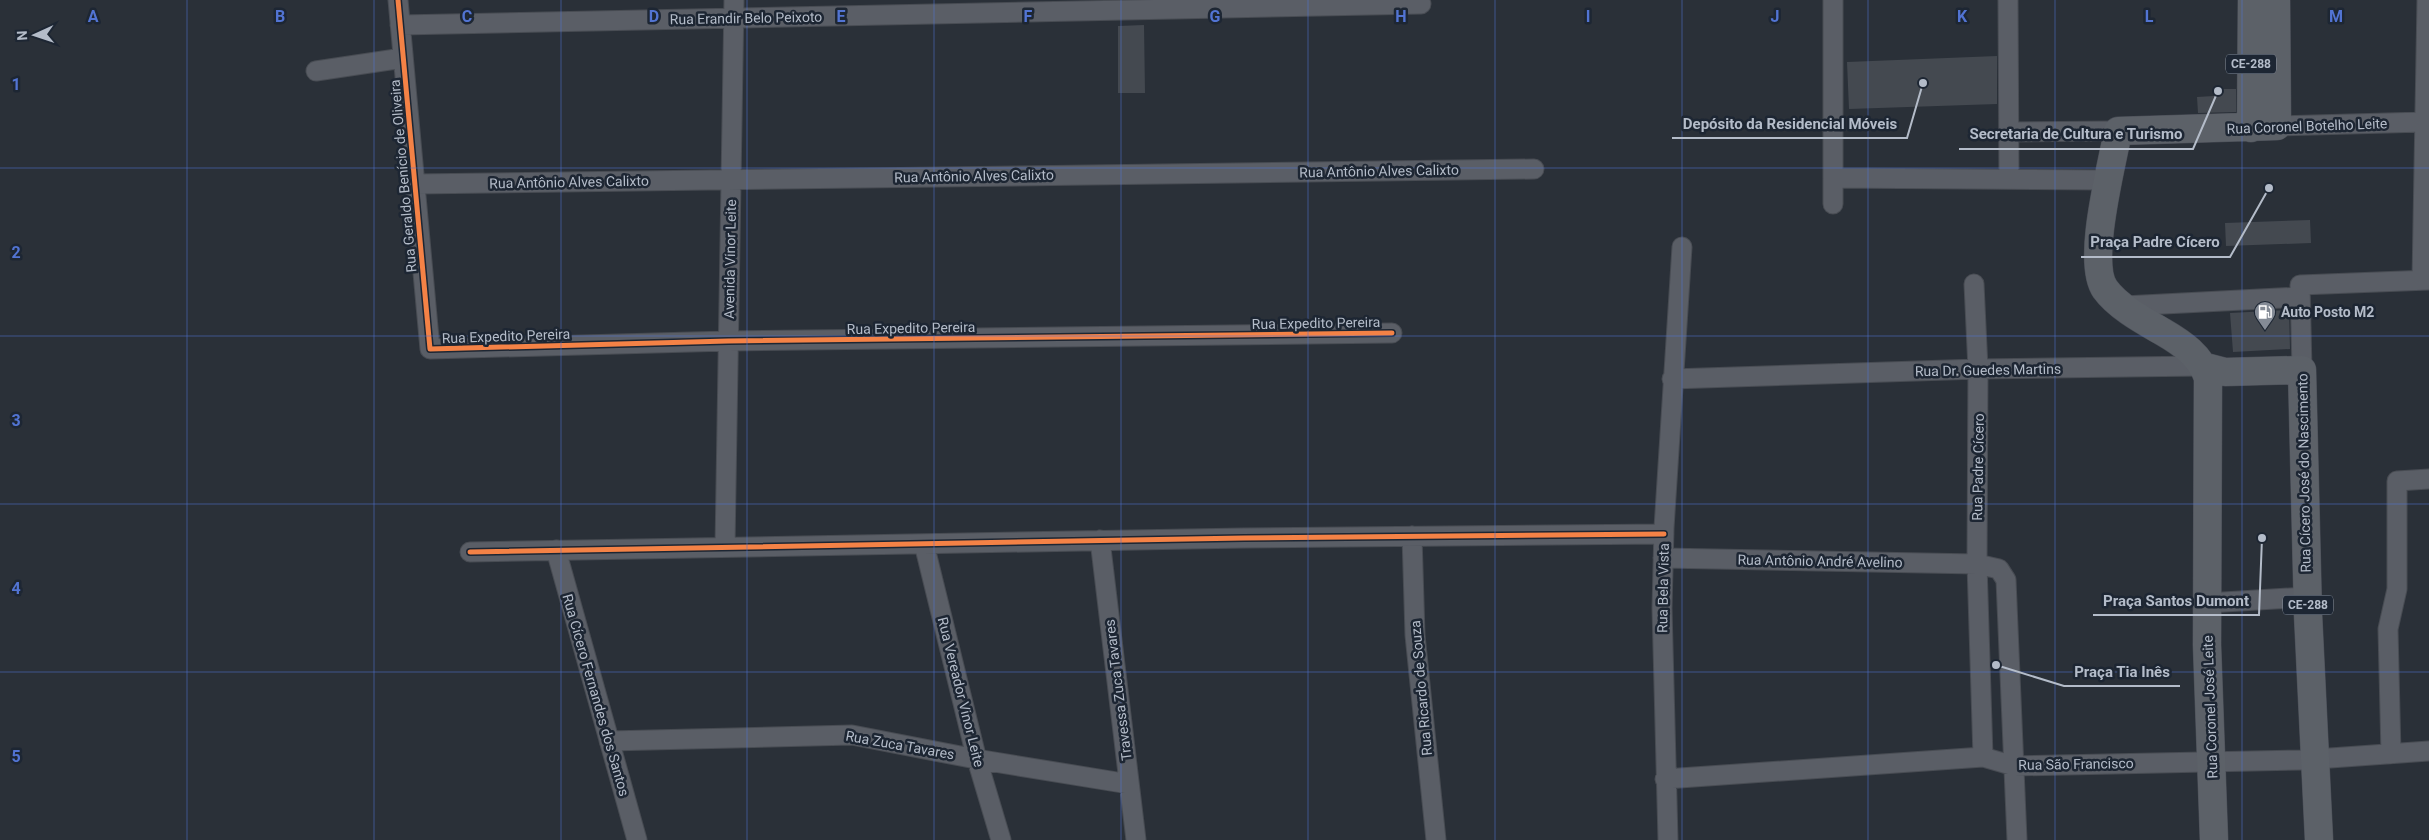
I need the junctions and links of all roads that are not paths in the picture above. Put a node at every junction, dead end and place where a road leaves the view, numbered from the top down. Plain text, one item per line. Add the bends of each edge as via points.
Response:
1 (398, 0) edge
2 (1833, 0) edge
3 (2008, 0) edge
4 (2252, 0) edge
5 (2276, 0) edge
6 (2427, 0) edge
7 (1421, 4) dead end
8 (734, 9) edge
9 (400, 25) junction
10 (403, 58) junction
11 (316, 71) dead end
12 (2424, 122) junction
13 (2264, 127) junction
14 (2118, 131) junction
15 (2009, 132) junction
16 (1534, 169) dead end
17 (1833, 178) junction
18 (731, 179) junction
19 (2009, 179) junction
20 (2109, 180) junction
21 (415, 184) junction
22 (1833, 204) dead end
23 (2426, 208) edge
24 (1682, 247) dead end
25 (2425, 280) edge
26 (1974, 284) dead end
27 (2300, 291) junction
28 (2124, 306) junction
29 (1392, 333) dead end
30 (728, 341) junction
31 (430, 349) joint
32 (2202, 366) junction
33 (1978, 369) junction
34 (2302, 370) junction
35 (1672, 379) junction
36 (2429, 479) edge
37 (1664, 534) junction
38 (1412, 536) junction
39 (1100, 540) junction
40 (924, 544) junction
41 (726, 547) junction
42 (556, 550) junction
43 (470, 552) dead end
44 (1663, 558) junction
45 (1977, 564) junction
46 (2307, 597) junction
47 (2207, 603) junction
48 (609, 741) junction
49 (2429, 751) edge
50 (2391, 754) junction
51 (1983, 757) junction
52 (976, 759) junction
53 (2315, 760) junction
54 (2211, 762) junction
55 (2014, 766) junction
56 (1665, 779) junction
57 (1129, 784) junction
58 (637, 840) edge
59 (1001, 840) edge
60 (1136, 840) edge
61 (1436, 840) edge
62 (1668, 840) edge
63 (2017, 840) edge
64 (2214, 840) edge
65 (2319, 840) edge

1 - 9 street, Rua Geraldo Benício de Oliveira
2 - 17 street
3 - 15 street
4 - 13 main road, CE-288
5 - 13 main road, CE-288
6 - 12 street
7 - 8 street, Rua Erandir Belo Peixoto
8 - 9 street, Rua Erandir Belo Peixoto
8 - 18 street, Avenida Vinor Leite
9 - 10 street, Rua Geraldo Benício de Oliveira
10 - 11 street
10 - 21 street, Rua Geraldo Benício de Oliveira
12 - 13 street, Rua Coronel Botelho Leite
12 - 23 street
13 - 14 main road, Rua Coronel Botelho Leite
14 - 15 street, Rua Coronel Botelho Leite
14 - 20 main road
15 - 19 street
16 - 18 street, Rua Antônio Alves Calixto
17 - 19 street
17 - 22 street
18 - 21 street, Rua Antônio Alves Calixto
18 - 30 street, Avenida Vinor Leite
19 - 20 street
20 - 28 main road via 2098,266 2106,289
21 - 31 street, Rua Geraldo Benício de Oliveira
23 - 25 street
24 - 35 street, Rua Bela Vista
25 - 27 street
26 - 33 street, Rua Padre Cícero
27 - 28 street
27 - 34 street, Rua Cícero José do Nascimento
28 - 32 main road via 2183,345
29 - 30 street, Rua Expedito Pereira
30 - 31 street, Rua Expedito Pereira
30 - 41 street, Avenida Vinor Leite
32 - 33 street, Rua Dr. Guedes Martins
32 - 34 main road, Rua Dr. Guedes Martins via 2225,372
32 - 47 main road, Rua Coronel José Leite via 2208,378
33 - 35 street, Rua Dr. Guedes Martins
33 - 45 street, Rua Padre Cícero
34 - 46 main road, Rua Cícero José do Nascimento / CE-288
35 - 37 street, Rua Bela Vista
36 - 50 street via 2397,482 2397,589 2388,629
37 - 38 street
37 - 44 street, Rua Bela Vista
38 - 39 street
38 - 61 street, Rua Ricardo de Souza via 1415,635
39 - 40 street
39 - 57 street, Travessa Zuca Tavares
40 - 41 street
40 - 52 street, Rua Vereador Vinor Leite
41 - 42 street
42 - 43 street
42 - 48 street, Rua Cícero Fernandes dos Santos
44 - 45 street, Rua Antônio André Avelino
44 - 56 street, Rua Bela Vista
45 - 51 street, Rua Padre Cícero
45 - 55 street via 1995,567 2006,580
46 - 47 street
46 - 53 main road, Rua Cícero José do Nascimento / CE-288
47 - 54 main road, Rua Coronel José Leite
48 - 52 street, Rua Zuca Tavares via 852,735
48 - 58 street, Rua Cícero Fernandes dos Santos
49 - 50 street, Rua São Francisco
50 - 53 street, Rua São Francisco
51 - 55 street, Rua São Francisco
51 - 56 street, Rua São Francisco
52 - 57 street, Rua Zuca Tavares
52 - 59 street, Rua Vereador Vinor Leite
53 - 54 street, Rua São Francisco
53 - 65 main road, Rua Cícero José do Nascimento / CE-288
54 - 55 street, Rua São Francisco
54 - 64 main road, Rua Coronel José Leite
55 - 63 street
56 - 62 street, Rua Bela Vista
57 - 60 street, Travessa Zuca Tavares

